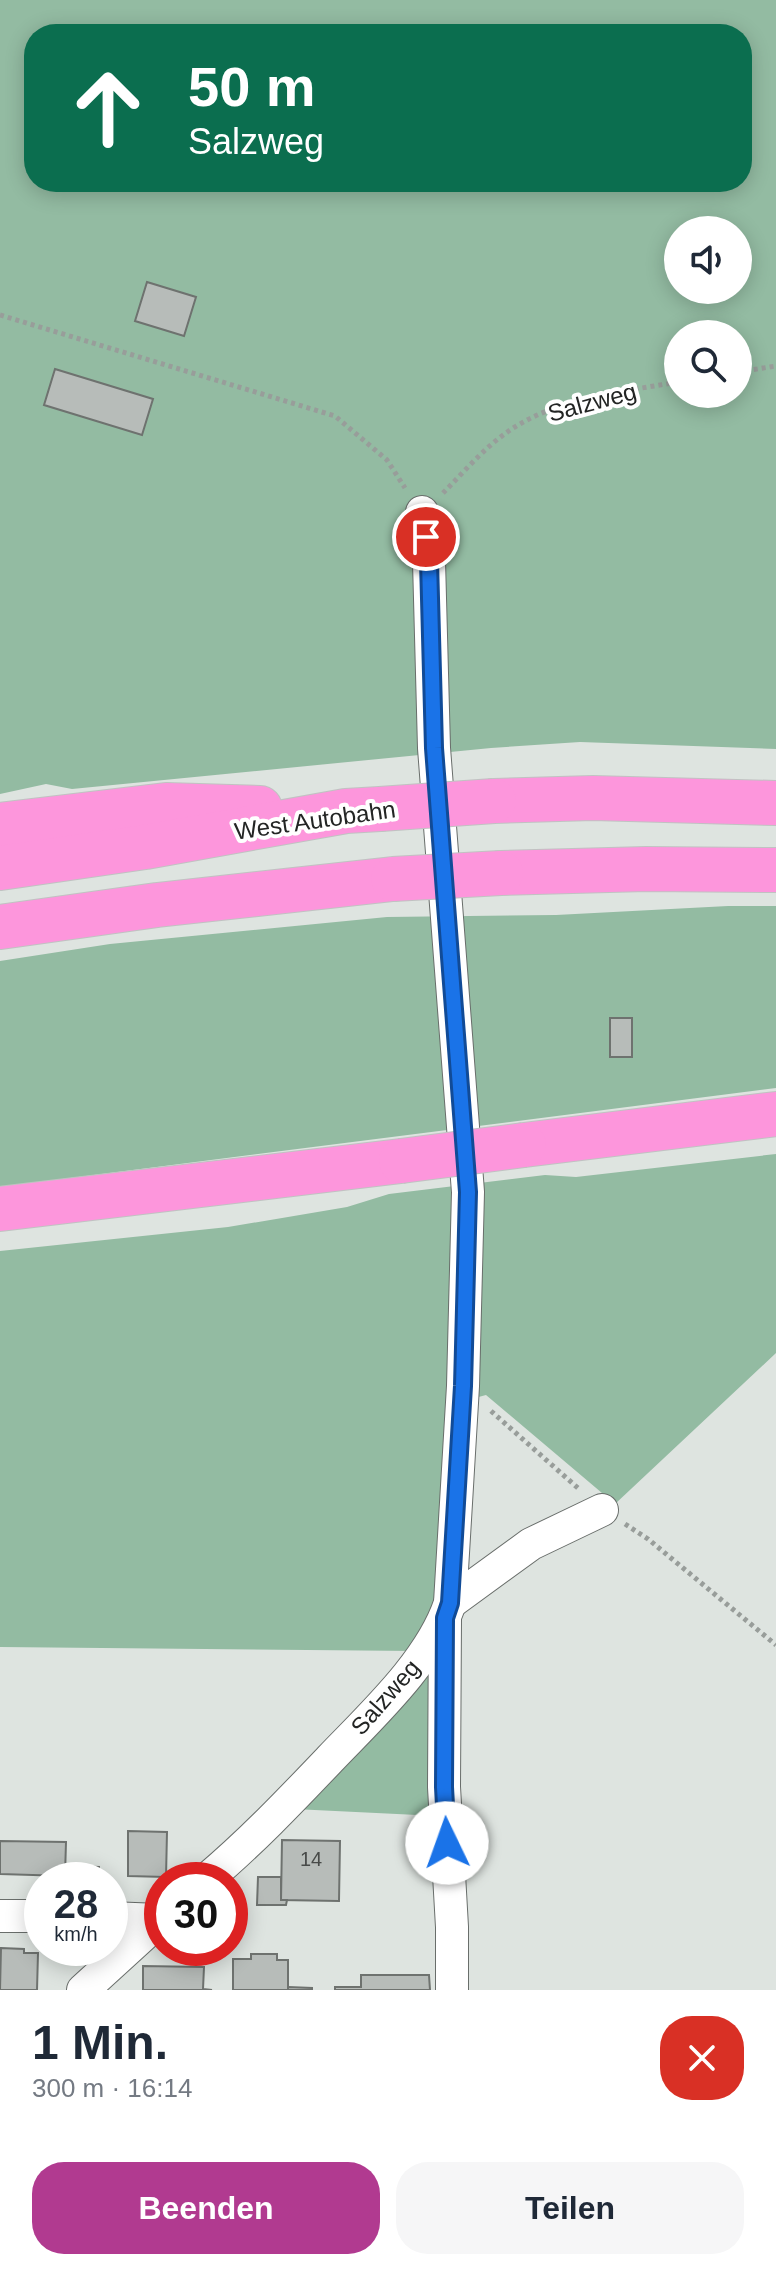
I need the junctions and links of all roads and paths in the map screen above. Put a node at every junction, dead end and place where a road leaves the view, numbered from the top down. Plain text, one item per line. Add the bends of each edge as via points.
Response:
1 (0, 315) edge
2 (776, 366) edge
3 (752, 370) edge
4 (664, 384) edge
5 (422, 512) junction
6 (776, 803) edge
7 (363, 810) junction
8 (0, 825) edge
9 (0, 868) edge
10 (776, 870) edge
11 (0, 927) edge
12 (776, 1114) edge
13 (0, 1209) edge
14 (602, 1510) dead end
15 (448, 1610) junction
16 (227, 1862) edge
17 (0, 1916) edge
18 (24, 1916) edge
19 (144, 1934) edge
20 (83, 1990) edge
21 (452, 1990) edge

1 - 5 path via 335,416 387,460
2 - 3 path
4 - 5 path, Salzweg via 553,409 506,432
5 - 15 street via 468,1192 463,1386
6 - 7 highway, West Autobahn, bridge via 593,798
7 - 8 highway via 166,805
7 - 9 highway, West Autobahn
10 - 11 highway, bridge via 646,869 393,879
12 - 13 highway, bridge
14 - 15 street via 531,1544
15 - 16 street, Salzweg via 387,1699
15 - 21 street via 444,1787
17 - 18 street
19 - 20 street

